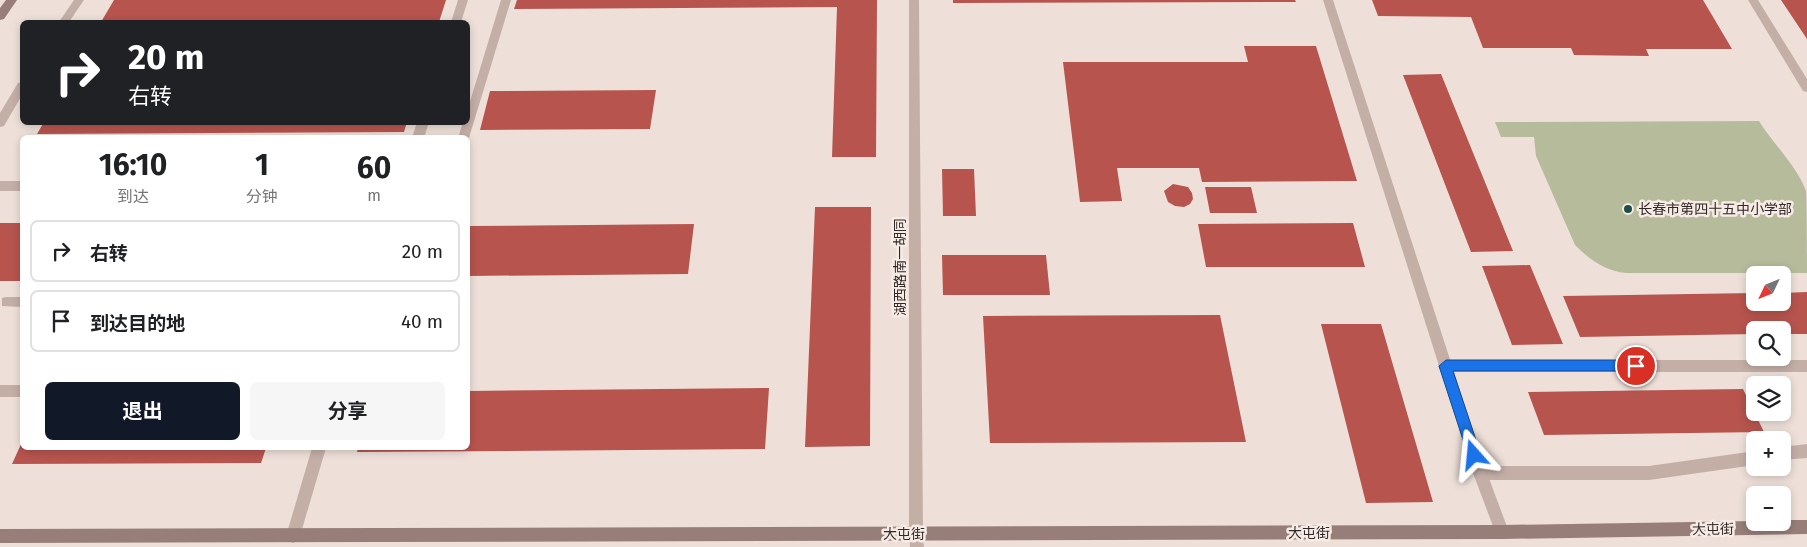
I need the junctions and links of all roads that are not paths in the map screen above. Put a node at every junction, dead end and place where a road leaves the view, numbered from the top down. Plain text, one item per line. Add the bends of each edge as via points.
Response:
1 (12, 0) edge
2 (79, 0) edge
3 (463, 0) edge
4 (506, 0) edge
5 (914, 0) edge
6 (1328, 0) edge
7 (1754, 0) edge
8 (0, 16) edge
9 (65, 20) edge
10 (457, 20) edge
11 (1807, 88) edge
12 (20, 89) edge
13 (1, 117) edge
14 (470, 118) edge
15 (0, 186) edge
16 (20, 186) edge
17 (6, 302) dead end
18 (20, 302) edge
19 (1446, 366) junction
20 (1807, 366) edge
21 (0, 390) edge
22 (20, 391) edge
23 (318, 450) edge
24 (1807, 451) edge
25 (1791, 453) edge
26 (1746, 459) edge
27 (1480, 473) junction
28 (1807, 527) edge
29 (1502, 532) junction
30 (0, 536) edge
31 (293, 536) junction
32 (917, 541) edge

1 - 8 street
2 - 9 street
3 - 10 street
4 - 14 street
5 - 32 street, 湖西路南一胡同
6 - 19 street
7 - 11 street
12 - 13 street
15 - 16 street
17 - 18 street
19 - 20 street
19 - 27 street
21 - 22 street
23 - 31 street
24 - 25 street
26 - 27 street via 1649,472
27 - 29 street
28 - 29 street, 大屯街
29 - 32 street, 大屯街
30 - 31 street, 大屯街
31 - 32 street, 大屯街

